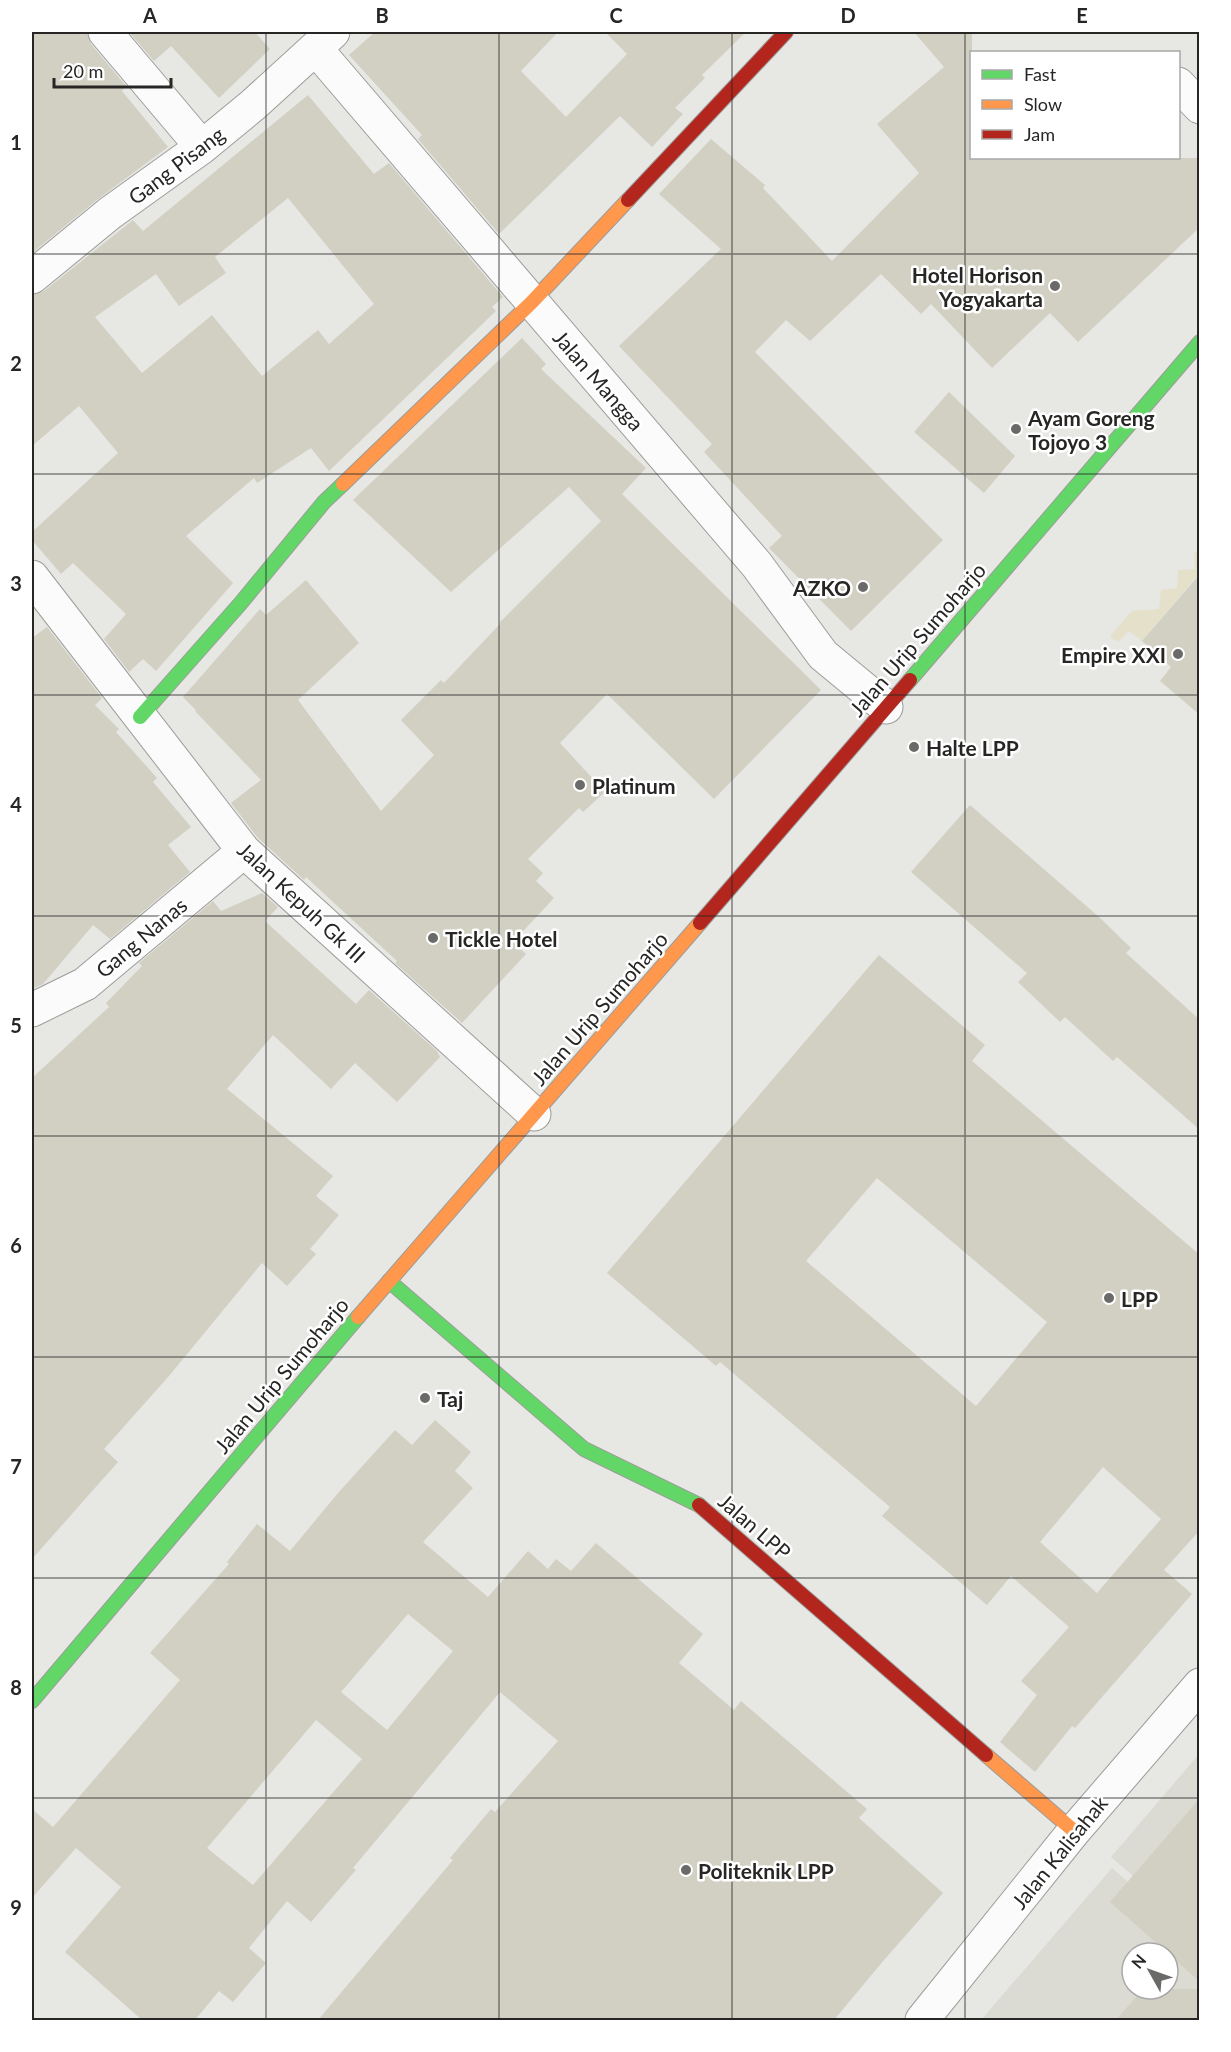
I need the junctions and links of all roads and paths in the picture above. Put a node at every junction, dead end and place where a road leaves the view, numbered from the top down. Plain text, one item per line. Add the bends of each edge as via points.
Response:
1 (105, 32) edge
2 (786, 32) edge
3 (324, 40) edge
4 (1180, 85) edge
5 (1200, 107) edge
6 (202, 147) junction
7 (32, 277) edge
8 (532, 302) junction
9 (1200, 342) edge
10 (33, 585) edge
11 (886, 707) junction
12 (140, 717) junction
13 (244, 851) junction
14 (32, 1010) edge
15 (534, 1114) junction
16 (389, 1281) junction
17 (1200, 1685) edge
18 (32, 1701) edge
19 (1074, 1831) junction
20 (922, 2020) edge

1 - 6 street
2 - 8 street
3 - 6 street, Gang Pisang
3 - 8 street, Jalan Mangga
4 - 5 street
6 - 7 street, Gang Pisang
8 - 11 street, Jalan Mangga via 758,565 823,655
8 - 12 street via 324,502
9 - 11 street, Jalan Urip Sumoharjo
10 - 12 street, Jalan Kepuh Gk III
11 - 15 street, Jalan Urip Sumoharjo
12 - 13 street, Jalan Kepuh Gk III
13 - 14 street, Gang Nanas via 85,984
13 - 15 street, Jalan Kepuh Gk III
15 - 16 street, Jalan Urip Sumoharjo
16 - 18 street, Jalan Urip Sumoharjo
16 - 19 street, Jalan LPP via 584,1449 699,1504
17 - 19 street, Jalan Kalisahak
19 - 20 street, Jalan Kalisahak

